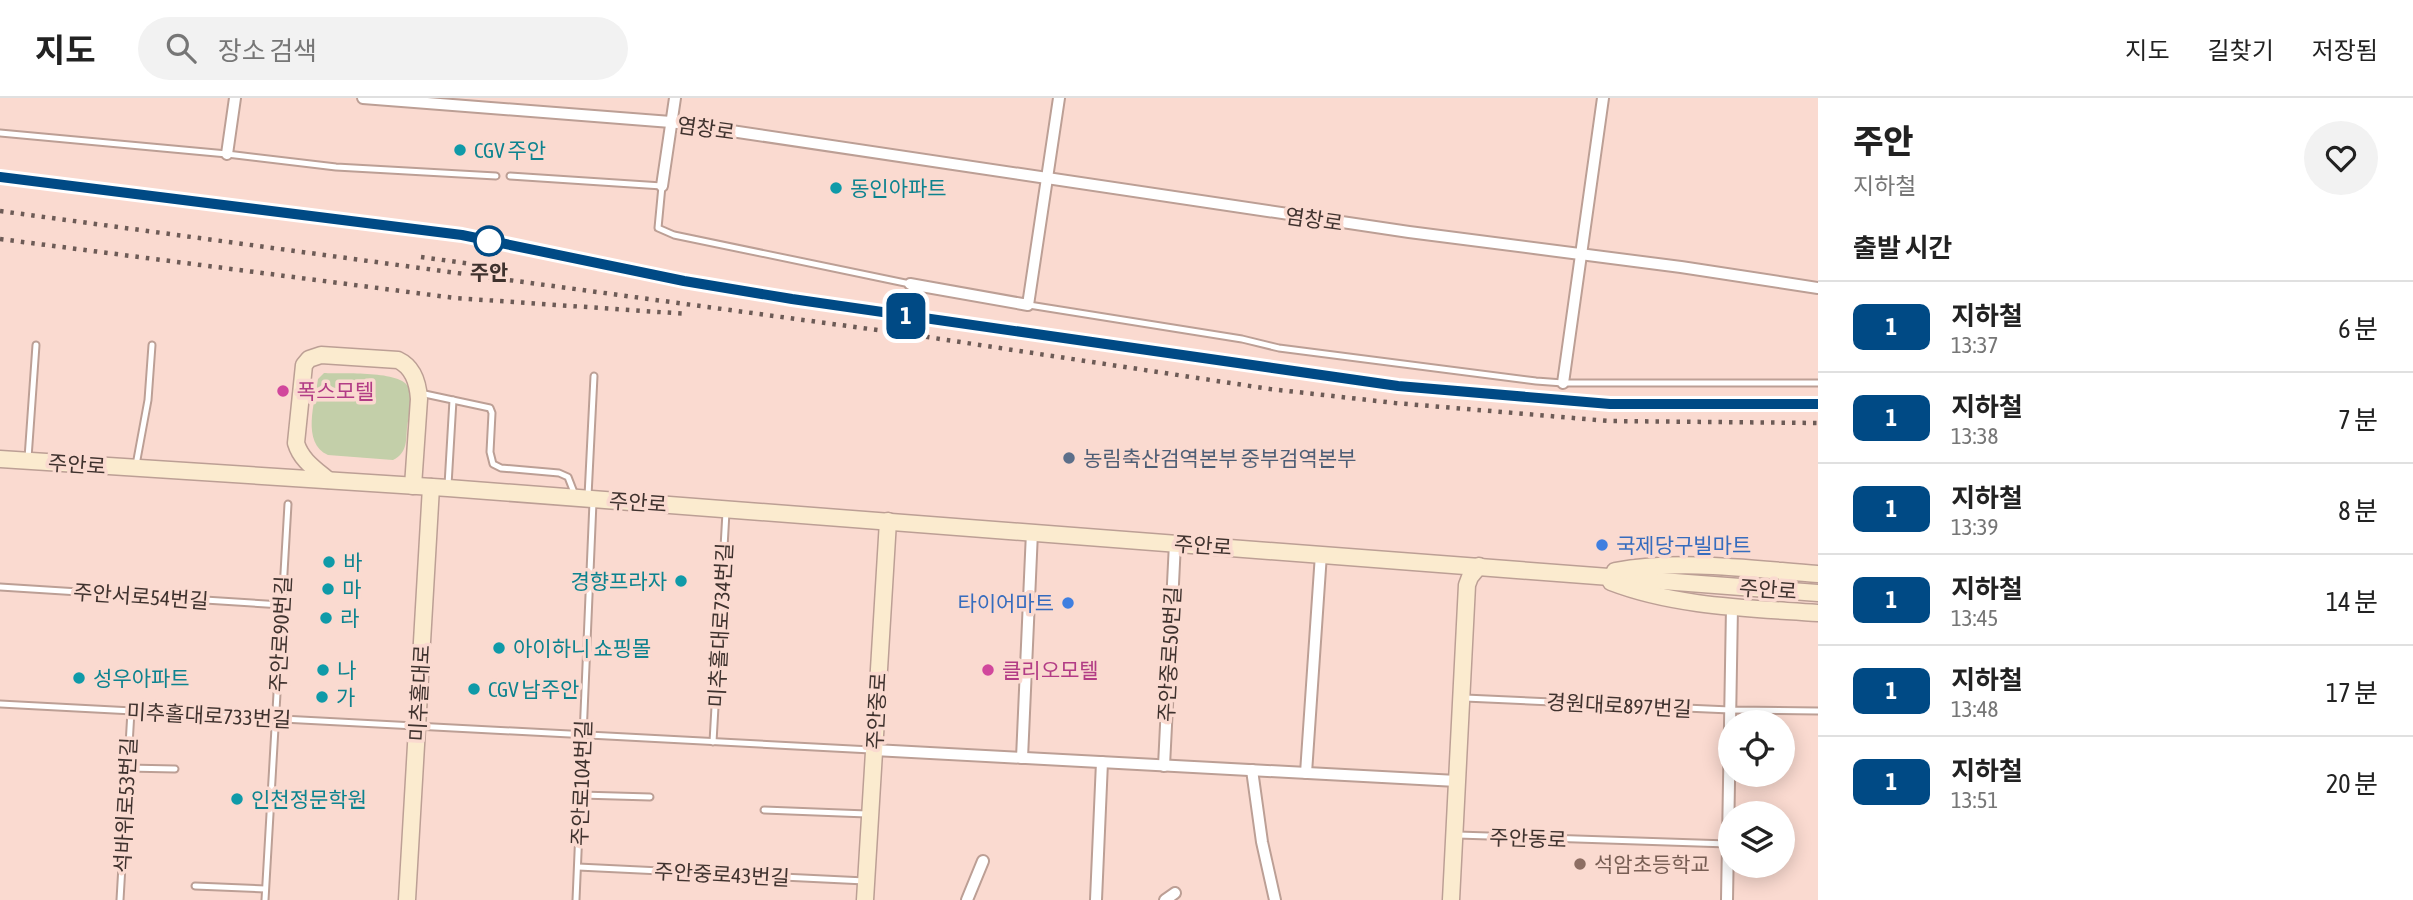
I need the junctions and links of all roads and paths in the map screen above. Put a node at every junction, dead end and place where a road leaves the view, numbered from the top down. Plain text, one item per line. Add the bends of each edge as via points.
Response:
1 (235, 98) edge
2 (363, 98) edge
3 (675, 98) edge
4 (1059, 98) edge
5 (1604, 98) edge
6 (671, 122) junction
7 (0, 133) edge
8 (227, 154) junction
9 (496, 176) dead end
10 (510, 176) dead end
11 (1047, 180) junction
12 (662, 186) junction
13 (1582, 254) junction
14 (910, 284) joint
15 (1818, 288) edge
16 (1028, 305) junction
17 (36, 345) dead end
18 (152, 345) dead end
19 (594, 376) dead end
20 (1563, 383) junction
21 (1818, 383) edge
22 (419, 393) junction
23 (453, 400) junction
24 (0, 459) edge
25 (27, 461) junction
26 (135, 468) junction
27 (328, 480) junction
28 (413, 486) junction
29 (440, 487) junction
30 (586, 498) junction
31 (288, 504) dead end
32 (726, 509) junction
33 (888, 521) junction
34 (1032, 532) junction
35 (1175, 543) junction
36 (1321, 554) junction
37 (1449, 564) junction
38 (1479, 566) junction
39 (1818, 573) edge
40 (1592, 575) junction
41 (1467, 585) junction
42 (0, 587) edge
43 (1818, 593) edge
44 (282, 605) junction
45 (1732, 607) junction
46 (1818, 613) edge
47 (1461, 698) junction
48 (0, 704) edge
49 (131, 710) junction
50 (1730, 710) joint
51 (1795, 711) edge
52 (1818, 711) edge
53 (275, 718) junction
54 (417, 726) junction
55 (583, 734) junction
56 (713, 742) junction
57 (874, 750) junction
58 (1022, 758) junction
59 (1102, 762) junction
60 (1164, 765) junction
61 (127, 768) junction
62 (175, 769) dead end
63 (1252, 770) junction
64 (1306, 773) junction
65 (1457, 781) junction
66 (581, 795) junction
67 (650, 797) dead end
68 (764, 810) dead end
69 (870, 814) junction
70 (1454, 835) junction
71 (1718, 844) edge
72 (983, 861) dead end
73 (578, 867) junction
74 (1727, 878) edge
75 (866, 881) junction
76 (195, 886) dead end
77 (265, 889) junction
78 (1175, 893) dead end
79 (120, 900) edge
80 (265, 900) edge
81 (407, 900) edge
82 (576, 900) edge
83 (865, 900) edge
84 (967, 900) edge
85 (1096, 900) edge
86 (1165, 900) edge
87 (1275, 900) edge
88 (1451, 900) edge
89 (1727, 900) edge

1 - 8 street
2 - 6 street, 염창로
3 - 6 street
4 - 11 street
5 - 13 street
6 - 11 street, 염창로
6 - 12 street
7 - 8 lane
8 - 9 lane via 337,167
10 - 12 lane
11 - 13 street, 염창로
11 - 16 street
12 - 14 lane via 658,228 674,235
13 - 15 street, 염창로
13 - 20 street
14 - 16 street
16 - 20 lane via 1279,348
17 - 25 lane, 주안로
18 - 26 lane via 148,400
19 - 30 lane, 주안로
20 - 21 lane
22 - 23 lane
22 - 27 main road via 412,373 398,360 321,355 309,359 304,365 296,443 299,453
22 - 28 main road
23 - 29 lane
23 - 30 lane via 490,408 493,464 559,472
24 - 25 main road, 주안로
25 - 26 main road, 주안로
26 - 27 main road, 주안로
27 - 28 main road, 주안로
28 - 29 main road, 주안로
29 - 30 main road, 주안로
29 - 54 main road, 미추홀대로
30 - 32 main road, 주안로
30 - 55 lane, 주안로104번길
31 - 44 lane, 주안로90번길
32 - 33 main road, 주안로
32 - 56 lane, 미추홀대로734번길
33 - 34 main road, 주안로
33 - 57 main road, 주안중로
34 - 35 main road, 주안로
34 - 58 street
35 - 36 main road, 주안로
35 - 60 street, 주안중로50번길
36 - 37 main road, 주안로
36 - 64 street
37 - 38 main road, 주안로
37 - 41 main road
38 - 40 main road, 주안로
38 - 41 main road
39 - 40 main road via 1645,566
40 - 43 main road, 주안로
40 - 45 main road via 1642,594
41 - 47 main road
42 - 44 lane, 주안서로54번길
44 - 53 lane, 주안로90번길
45 - 46 main road
45 - 50 street
47 - 50 lane, 경원대로897번길
47 - 65 main road
48 - 49 lane, 미추홀대로733번길
49 - 53 lane, 미추홀대로733번길
49 - 61 lane, 석바위로53번길
51 - 52 lane, 경원대로897번길
53 - 54 lane, 미추홀대로733번길
53 - 77 lane, 주안로90번길
54 - 55 lane
54 - 81 main road, 미추홀대로
55 - 56 lane
55 - 66 lane, 주안로104번길
56 - 57 lane
57 - 58 street
57 - 69 main road, 주안중로
58 - 59 street
59 - 60 street
59 - 85 street
60 - 63 street
61 - 62 lane
61 - 79 lane, 석바위로53번길
63 - 64 street
63 - 87 street
64 - 65 street
65 - 70 main road
66 - 67 lane
66 - 73 lane, 주안로104번길
68 - 69 lane
69 - 75 main road, 주안중로
70 - 71 lane, 주안동로
70 - 88 main road
72 - 84 street
73 - 75 lane, 주안중로43번길
73 - 82 lane, 주안로104번길
74 - 89 street
75 - 83 main road, 주안중로
76 - 77 lane
77 - 80 lane, 주안로90번길
78 - 86 street

